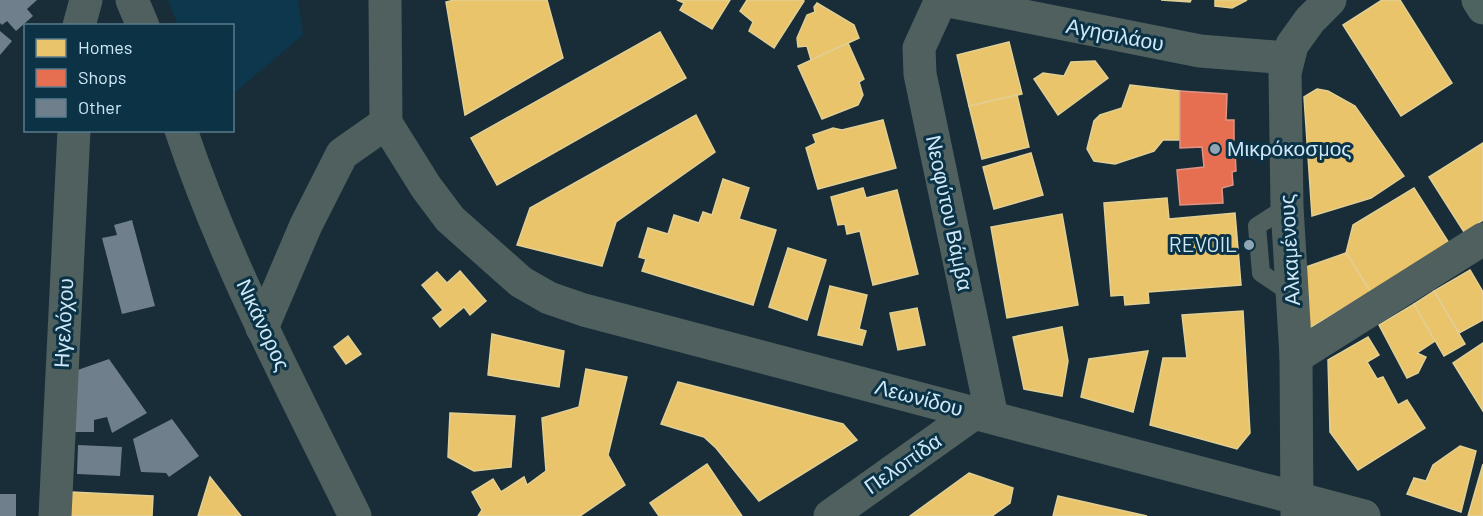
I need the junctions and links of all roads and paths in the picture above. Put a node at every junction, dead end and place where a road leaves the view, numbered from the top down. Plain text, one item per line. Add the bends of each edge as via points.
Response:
1 (86, 0) edge
2 (132, 0) edge
3 (385, 0) edge
4 (1330, 0) edge
5 (1478, 0) edge
6 (940, 4) edge
7 (1483, 8) edge
8 (80, 24) edge
9 (142, 24) edge
10 (1287, 58) junction
11 (386, 123) junction
12 (74, 132) edge
13 (181, 132) edge
14 (1483, 239) edge
15 (262, 328) junction
16 (1296, 357) junction
17 (984, 415) junction
18 (1297, 508) edge
19 (55, 516) edge
20 (355, 516) edge
21 (830, 516) edge
22 (1364, 516) edge

1 - 8 street
2 - 9 street
3 - 11 street
4 - 10 street, Αλκαμένους via 1300,32
5 - 7 main road
6 - 10 street, Αγησιλάου via 1200,51
6 - 17 street, Νεοφύτου Βάμβα via 919,48 920,74
10 - 16 street, Αλκαμένους via 1287,207
11 - 15 street via 342,154 306,225
11 - 17 street, Λεωνίδου via 437,203 456,225 533,290 584,310
12 - 19 street, Ηγελόχου
13 - 15 street, Νικάνορος
14 - 16 street
15 - 20 street, Νικάνορος
16 - 18 street, Αλκαμένους
17 - 18 street, Λεωνίδου
17 - 21 street, Πελοπίδα
18 - 22 street, Λεωνίδου

